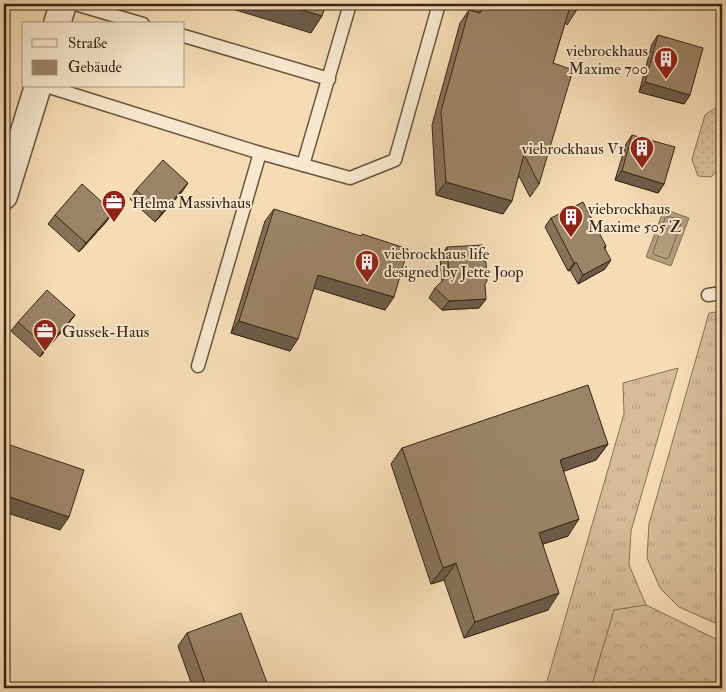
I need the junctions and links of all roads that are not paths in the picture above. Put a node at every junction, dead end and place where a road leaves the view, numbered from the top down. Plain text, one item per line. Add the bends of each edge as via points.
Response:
1 (63, 4) edge
2 (75, 4) edge
3 (350, 4) edge
4 (439, 4) edge
5 (57, 22) edge
6 (136, 22) edge
7 (185, 36) edge
8 (328, 79) junction
9 (37, 88) edge
10 (52, 88) edge
11 (260, 153) junction
12 (303, 166) junction
13 (4, 196) edge
14 (722, 293) edge
15 (708, 295) dead end
16 (198, 366) dead end

1 - 5 street
2 - 6 lane
3 - 8 lane
4 - 12 lane via 394,160 350,178
7 - 8 lane
8 - 12 lane
9 - 13 street
10 - 11 lane
11 - 12 lane
11 - 16 lane
14 - 15 lane

